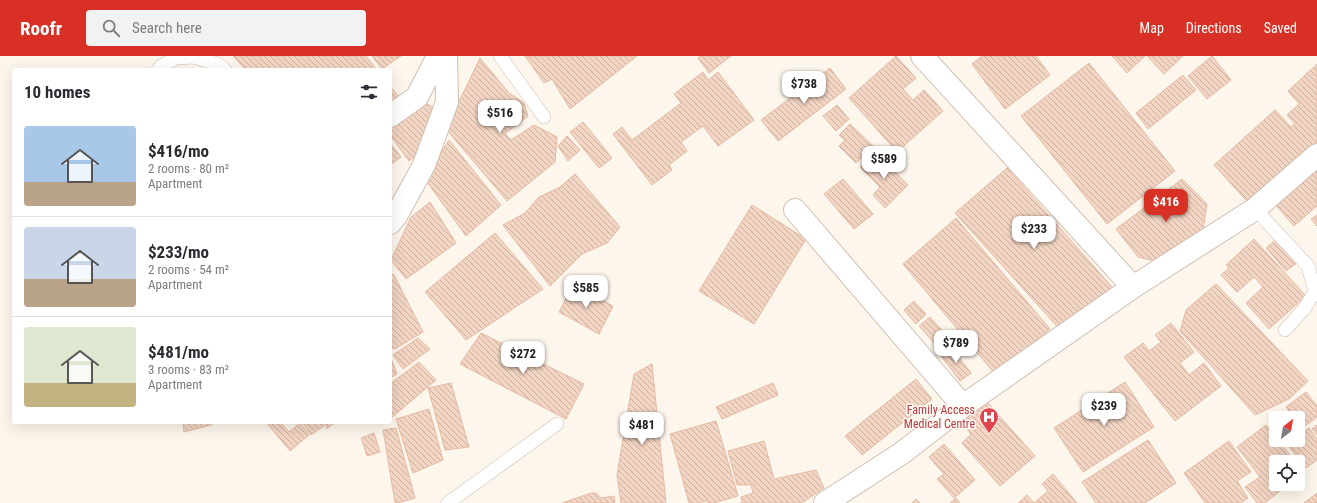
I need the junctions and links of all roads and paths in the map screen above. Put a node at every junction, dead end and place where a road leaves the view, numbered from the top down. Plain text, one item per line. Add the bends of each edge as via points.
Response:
1 (438, 56) edge
2 (446, 56) edge
3 (500, 56) edge
4 (922, 56) edge
5 (160, 68) edge
6 (223, 68) edge
7 (392, 115) edge
8 (544, 117) dead end
9 (1317, 155) edge
10 (1255, 209) junction
11 (795, 210) dead end
12 (392, 221) edge
13 (1133, 288) junction
14 (1285, 330) dead end
15 (963, 406) junction
16 (557, 424) dead end
17 (448, 503) edge
18 (825, 503) edge

1 - 7 street via 417,96
2 - 12 street via 447,102 424,165
3 - 8 lane
4 - 13 street
5 - 6 lane via 176,58 194,57 218,64
9 - 10 street
10 - 13 street
10 - 14 lane via 1308,266 1315,292
11 - 15 street
13 - 15 street
15 - 18 street via 902,453
16 - 17 lane

